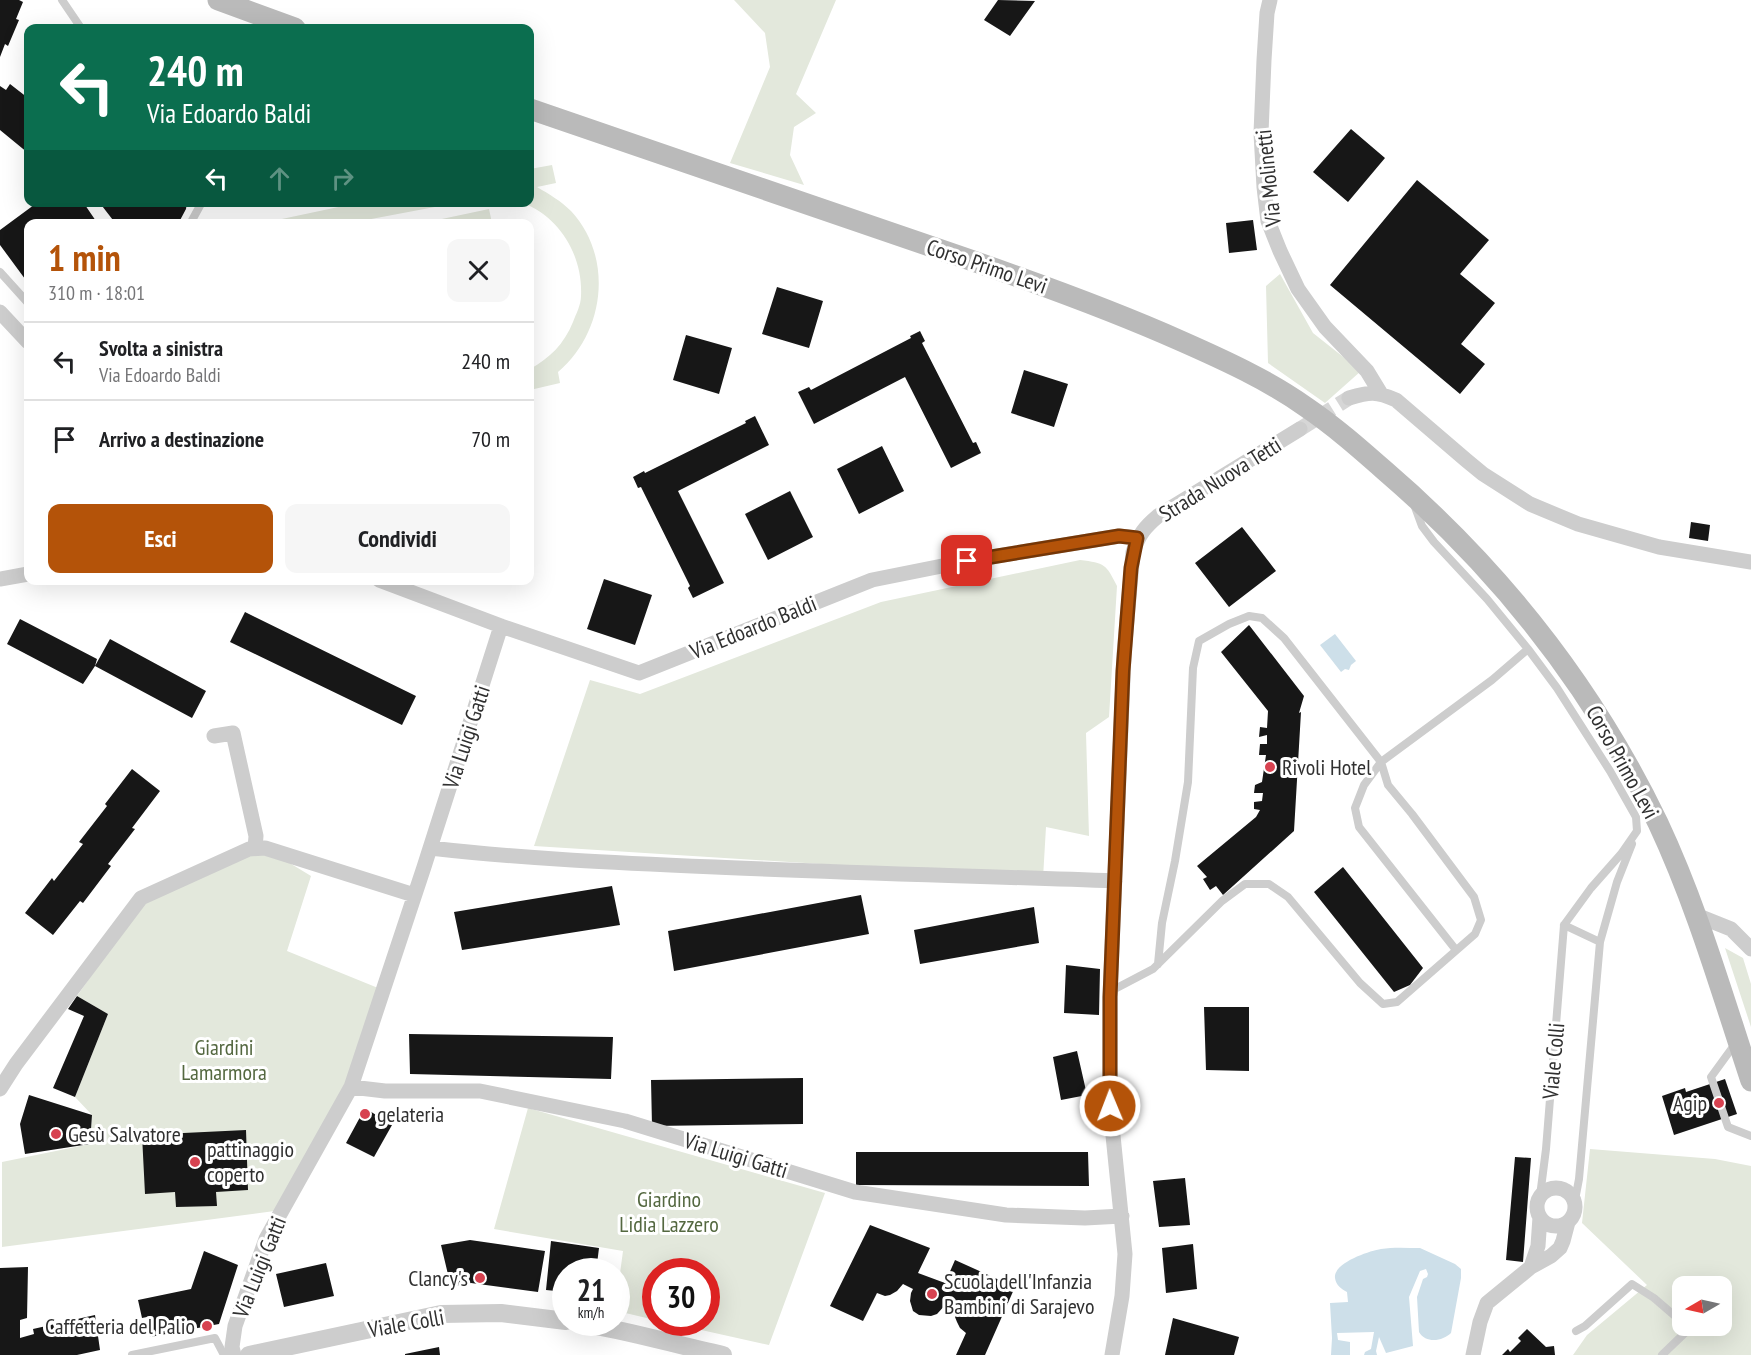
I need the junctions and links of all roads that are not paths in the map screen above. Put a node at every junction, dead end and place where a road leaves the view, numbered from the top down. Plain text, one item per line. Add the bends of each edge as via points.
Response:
1 (62, 0) edge
2 (218, 0) edge
3 (1270, 0) edge
4 (78, 24) edge
5 (284, 24) edge
6 (534, 110) edge
7 (0, 272) edge
8 (24, 299) edge
9 (0, 312) edge
10 (24, 338) edge
11 (1381, 394) junction
12 (1349, 398) tunnel mouth
13 (1300, 429) tunnel mouth
14 (1410, 492) junction
15 (1137, 538) junction
16 (1751, 562) edge
17 (24, 575) edge
18 (0, 579) edge
19 (392, 585) edge
20 (501, 626) junction
21 (1528, 649) junction
22 (214, 736) dead end
23 (1381, 762) junction
24 (1637, 831) junction
25 (255, 848) junction
26 (430, 848) junction
27 (1114, 880) junction
28 (414, 895) junction
29 (1696, 915) junction
30 (1564, 925) junction
31 (1600, 942) junction
32 (1751, 949) edge
33 (1456, 950) junction
34 (1158, 964) junction
35 (1110, 992) junction
36 (1737, 1040) junction
37 (1751, 1082) edge
38 (351, 1087) junction
39 (0, 1089) edge
40 (1751, 1136) edge
41 (1540, 1196) junction
42 (1575, 1200) junction
43 (1122, 1216) junction
44 (1540, 1217) junction
45 (1568, 1222) junction
46 (1531, 1267) junction
47 (1672, 1315) edge
48 (552, 1319) edge
49 (1576, 1331) dead end
50 (630, 1333) edge
51 (1682, 1336) edge
52 (132, 1355) edge
53 (224, 1355) edge
54 (234, 1355) edge
55 (249, 1355) edge
56 (723, 1355) edge
57 (1112, 1355) edge
58 (1473, 1355) edge
59 (1662, 1355) edge

1 - 4 lane
2 - 5 main road
3 - 11 street, Via Molinetti via 1262,134 1268,221 1298,289 1325,327 1367,370
6 - 14 main road, Corso Primo Levi via 1003,271 1143,324 1239,367 1305,405
7 - 8 lane
9 - 10 street
11 - 12 street
11 - 16 street via 1396,400 1474,467 1530,504 1578,524 1659,547
13 - 15 street, Strada Nuova Tetti via 1165,511
14 - 21 lane, Corso Primo Levi via 1422,526 1434,542
14 - 29 main road, Corso Primo Levi via 1519,605 1596,711 1657,821
15 - 20 street, Via Edoardo Baldi via 1119,536 872,580 639,672
15 - 27 street, Strada Nuova Tetti via 1127,609
17 - 18 street
19 - 20 street, Via Edoardo Baldi
20 - 26 street, Via Luigi Gatti
21 - 23 lane
21 - 24 lane via 1610,771 1636,817
22 - 25 street via 233,733 256,836
23 - 33 lane via 1364,785 1355,808 1359,827
23 - 33 lane via 1388,785 1474,897 1481,920 1475,934
23 - 34 lane via 1284,638 1262,618 1249,616 1199,641 1193,668 1188,782 1161,923
24 - 30 lane
24 - 31 lane, Viale Colli
25 - 28 street
25 - 39 street via 141,898
26 - 27 street via 594,862
26 - 28 street, Via Luigi Gatti
27 - 35 street, Strada Nuova Tetti
28 - 38 street, Via Luigi Gatti
29 - 32 street via 1731,929
29 - 36 main road, Corso Primo Levi
30 - 31 lane
30 - 41 lane, Viale Colli
31 - 42 lane, Viale Colli
33 - 34 lane via 1397,1002 1383,1004 1360,983 1288,897 1269,884 1245,884 1222,901
34 - 35 lane
35 - 43 street, Strada Nuova Tetti via 1110,1106
36 - 37 main road, Corso Primo Levi
36 - 40 lane via 1711,1077 1728,1127
38 - 43 street, Via Luigi Gatti via 480,1091 625,1121 855,1192 1006,1215
38 - 54 street, Via Luigi Gatti via 266,1239 235,1326
41 - 42 street via 1555,1187 1567,1190
41 - 44 street
42 - 45 street via 1575,1212
43 - 57 street, Strada Nuova Tetti via 1125,1274
44 - 45 street via 1556,1226
44 - 46 street via 1538,1246
45 - 46 street via 1560,1248
46 - 58 street via 1487,1303
47 - 49 lane via 1632,1284
48 - 55 street, Viale Colli via 501,1313 441,1314
50 - 56 street
51 - 59 lane
52 - 53 lane via 215,1338

